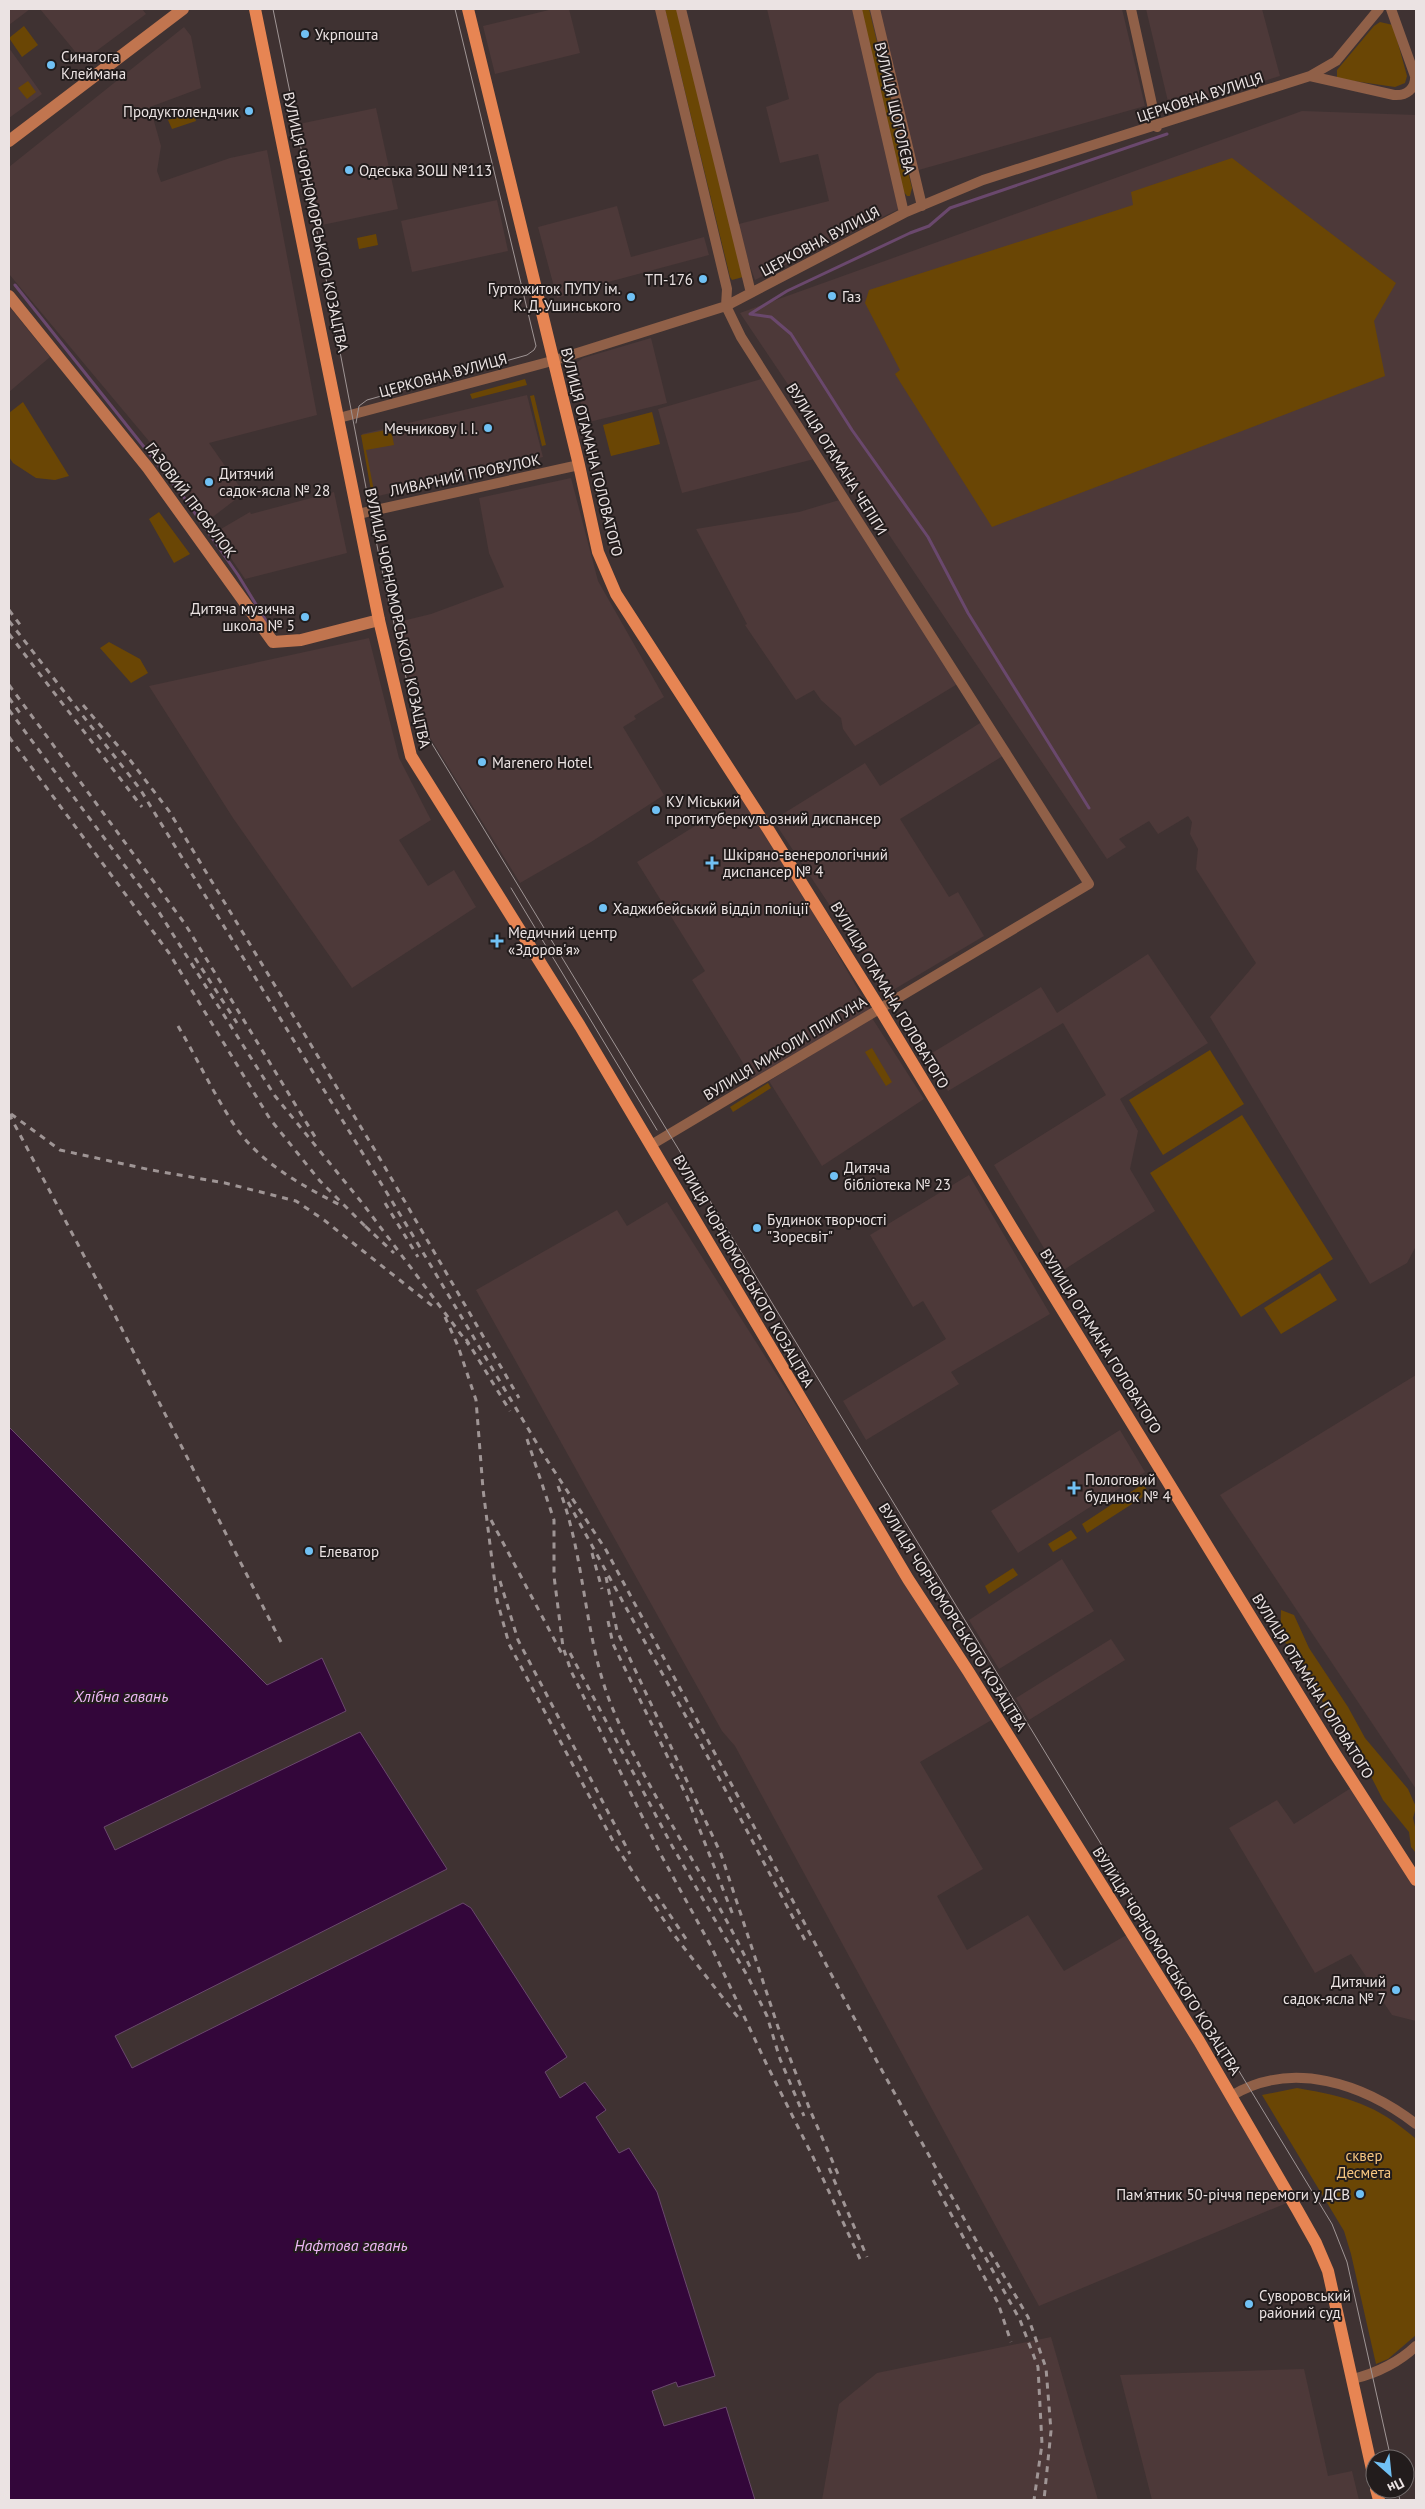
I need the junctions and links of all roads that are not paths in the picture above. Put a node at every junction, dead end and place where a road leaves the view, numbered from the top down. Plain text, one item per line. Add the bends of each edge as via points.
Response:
1 (183, 9) edge
2 (255, 9) edge
3 (468, 9) edge
4 (660, 9) edge
5 (681, 9) edge
6 (857, 9) edge
7 (875, 9) edge
8 (1131, 9) edge
9 (1379, 9) edge
10 (1391, 9) edge
11 (1310, 76) junction
12 (1157, 127) junction
13 (9, 140) edge
14 (922, 206) junction
15 (904, 213) junction
16 (751, 294) junction
17 (9, 296) edge
18 (726, 306) junction
19 (552, 361) junction
20 (340, 418) junction
21 (579, 465) junction
22 (358, 514) junction
23 (379, 620) junction
24 (1089, 884) joint
25 (880, 1009) junction
26 (651, 1144) junction
27 (1416, 1880) edge
28 (1232, 2096) junction
29 (1416, 2124) edge
30 (1416, 2346) edge
31 (1352, 2379) junction
32 (1367, 2449) edge

1 - 13 street
2 - 20 main road, ВУЛИЦЯ ЧОРНОМОРСЬКОГО КОЗАЦТВА
3 - 19 main road, ВУЛИЦЯ ОТАМАНА ГОЛОВАТОГО
4 - 18 street, ВУЛИЦЯ ОТАМАНА ЧЕПІГИ via 727,289
5 - 16 street
6 - 15 street, ВУЛИЦЯ ЩОГОЛЄВА
7 - 14 street, ВУЛИЦЯ ЩОГОЛЄВА
8 - 12 street
9 - 11 street, ЦЕРКОВНА ВУЛИЦЯ via 1336,61
10 - 11 street via 1415,76 1414,86 1409,92 1394,95
11 - 12 street, ЦЕРКОВНА ВУЛИЦЯ
12 - 14 street, ЦЕРКОВНА ВУЛИЦЯ via 983,180
14 - 15 street, ЦЕРКОВНА ВУЛИЦЯ
15 - 16 street, ЦЕРКОВНА ВУЛИЦЯ
16 - 18 street, ЦЕРКОВНА ВУЛИЦЯ
17 - 23 street, ГАЗОВИЙ ПРОВУЛОК via 148,468 272,642 301,640
18 - 19 street, ЦЕРКОВНА ВУЛИЦЯ
18 - 24 street, ВУЛИЦЯ ОТАМАНА ЧЕПІГИ via 746,344
19 - 20 street, ЦЕРКОВНА ВУЛИЦЯ
19 - 21 main road, ВУЛИЦЯ ОТАМАНА ГОЛОВАТОГО
20 - 22 main road, ВУЛИЦЯ ЧОРНОМОРСЬКОГО КОЗАЦТВА
21 - 22 street, ЛИВАРНИЙ ПРОВУЛОК
21 - 25 main road, ВУЛИЦЯ ОТАМАНА ГОЛОВАТОГО via 598,552 616,594
22 - 23 main road, ВУЛИЦЯ ЧОРНОМОРСЬКОГО КОЗАЦТВА
23 - 26 main road, ВУЛИЦЯ ЧОРНОМОРСЬКОГО КОЗАЦТВА via 404,732 414,761
24 - 25 street, ВУЛИЦЯ МИКОЛИ ПЛИГУНА
25 - 26 street, ВУЛИЦЯ МИКОЛИ ПЛИГУНА
25 - 27 main road, ВУЛИЦЯ ОТАМАНА ГОЛОВАТОГО via 1335,1754
26 - 28 main road, ВУЛИЦЯ ЧОРНОМОРСЬКОГО КОЗАЦТВА via 908,1580
28 - 29 street via 1249,2086 1278,2078 1325,2081 1369,2094
28 - 31 main road, ВУЛИЦЯ ЧОРНОМОРСЬКОГО КОЗАЦТВА via 1316,2243 1328,2271
30 - 31 street via 1387,2367
31 - 32 main road, ВУЛИЦЯ ЧОРНОМОРСЬКОГО КОЗАЦТВА

